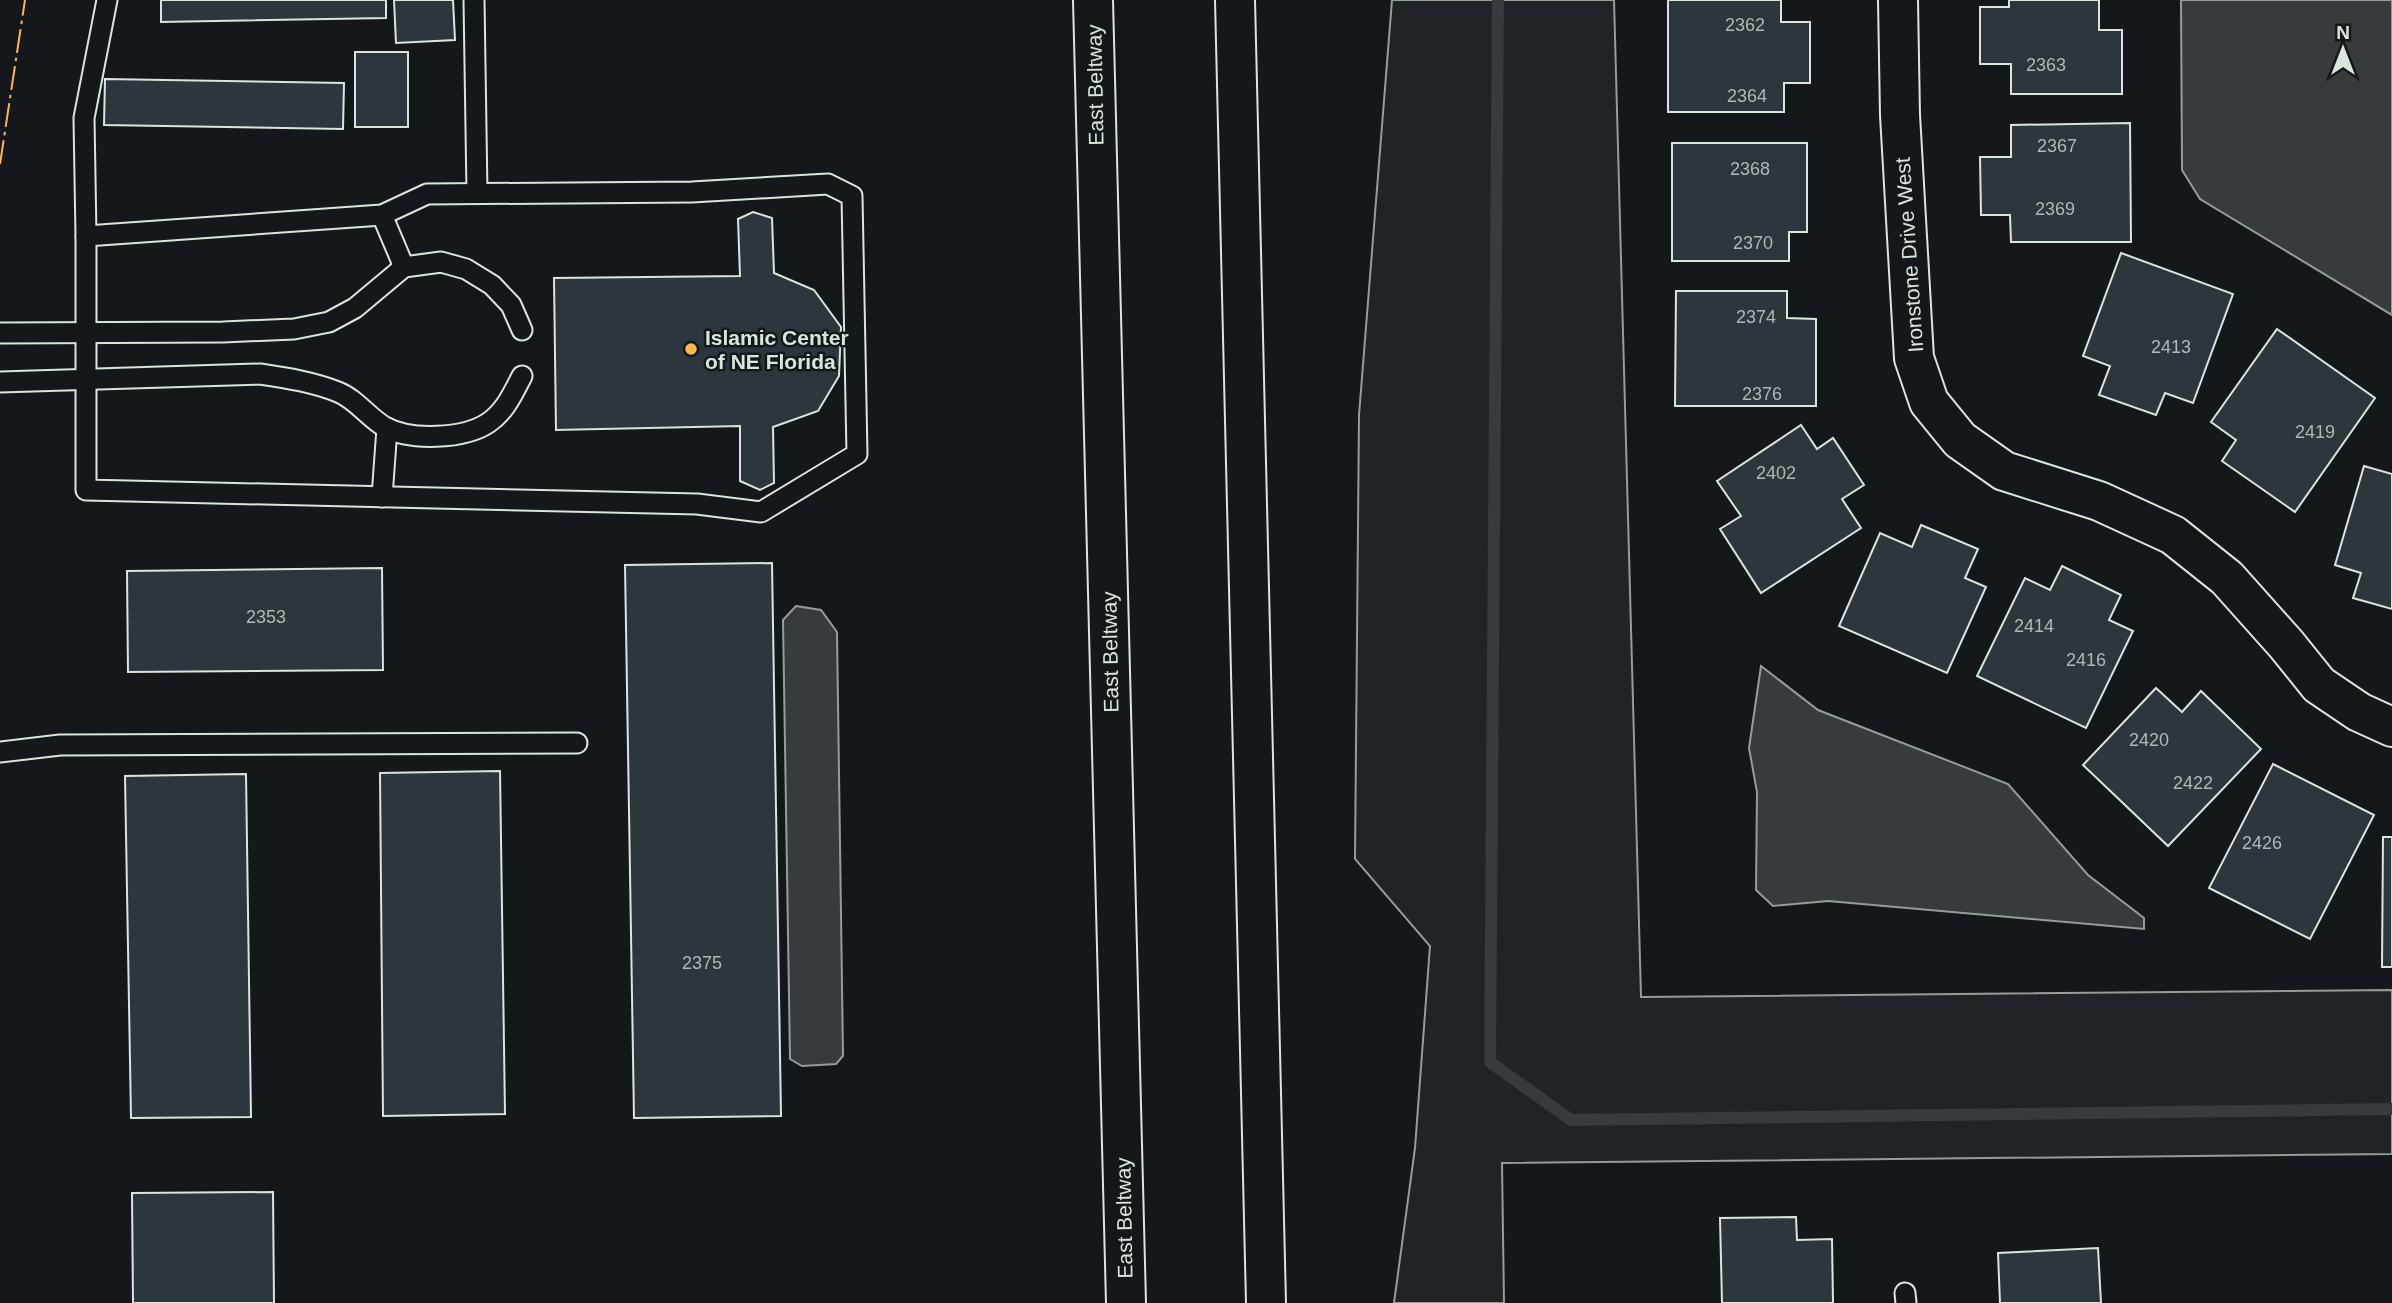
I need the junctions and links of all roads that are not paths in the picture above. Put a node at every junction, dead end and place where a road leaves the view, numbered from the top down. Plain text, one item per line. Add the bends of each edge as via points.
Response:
1 (107, 0) edge
2 (474, 0) edge
3 (1093, 0) edge
4 (1235, 0) edge
5 (1898, 0) edge
6 (477, 193) junction
7 (382, 215) junction
8 (86, 236) junction
9 (404, 267) junction
10 (523, 330) dead end
11 (86, 331) junction
12 (0, 333) edge
13 (523, 376) dead end
14 (88, 381) junction
15 (0, 382) edge
16 (387, 428) junction
17 (382, 497) junction
18 (2387, 726) edge
19 (577, 743) dead end
20 (0, 752) edge
21 (1126, 1303) edge
22 (1266, 1303) edge

1 - 8 lane via 84,118
2 - 6 lane
3 - 21 main road, East Beltway
4 - 22 main road
5 - 18 main road, Ironstone Drive West via 1914,358 1929,402 1960,440 2004,471 2099,501 2173,535 2227,578 2319,685
6 - 7 lane via 427,194
6 - 17 lane via 692,192 828,184 852,196 857,454 761,512 696,504
7 - 8 lane
7 - 9 lane
8 - 11 lane
9 - 10 lane via 441,262 466,269 492,285 511,305
9 - 11 lane via 355,308 329,322 306,327
11 - 12 lane
11 - 14 lane
13 - 16 lane via 507,405 488,423 463,434 430,438
14 - 15 lane
14 - 16 lane via 260,374 300,380 341,393
14 - 17 lane via 86,491
16 - 17 lane
19 - 20 lane via 61,745

